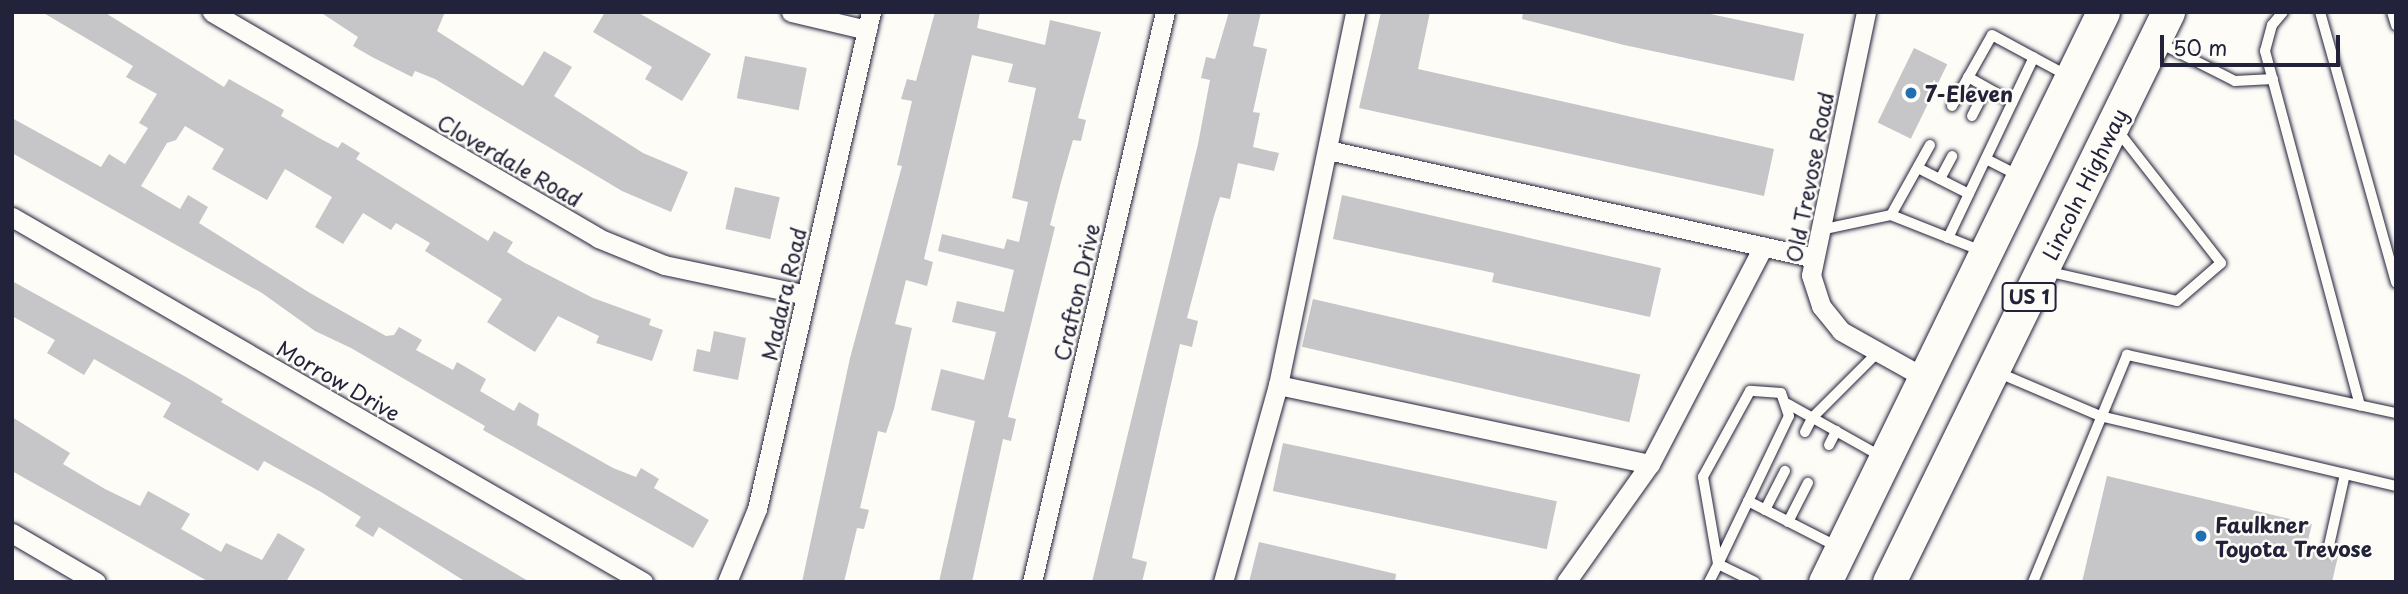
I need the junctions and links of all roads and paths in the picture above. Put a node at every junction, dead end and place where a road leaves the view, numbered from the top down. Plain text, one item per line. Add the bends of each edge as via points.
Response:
1 (212, 12) edge
2 (791, 12) edge
3 (1165, 12) edge
4 (1355, 12) edge
5 (1866, 12) edge
6 (2104, 12) edge
7 (2283, 12) edge
8 (2320, 12) edge
9 (2392, 12) edge
10 (869, 21) edge
11 (2396, 25) edge
12 (2162, 26) edge
13 (2034, 57) junction
14 (1968, 77) junction
15 (2073, 78) junction
16 (2273, 79) junction
17 (1986, 88) junction
18 (2012, 102) junction
19 (1952, 106) dead end
20 (1972, 116) dead end
21 (2113, 125) junction
22 (1930, 145) dead end
23 (1328, 150) junction
24 (1952, 156) dead end
25 (1986, 159) junction
26 (1918, 168) junction
27 (2024, 178) junction
28 (1940, 179) junction
29 (1969, 194) junction
30 (1891, 215) junction
31 (12, 217) edge
32 (1818, 230) junction
33 (1948, 238) junction
34 (1763, 247) junction
35 (1986, 253) junction
36 (1812, 257) junction
37 (2042, 270) junction
38 (2396, 284) edge
39 (806, 295) junction
40 (1877, 353) junction
41 (1993, 371) junction
42 (1925, 378) junction
43 (1278, 385) junction
44 (1788, 404) junction
45 (2360, 406) junction
46 (2396, 414) edge
47 (2100, 416) junction
48 (1812, 418) junction
49 (1836, 431) junction
50 (1805, 432) dead end
51 (1829, 445) dead end
52 (1885, 459) junction
53 (1650, 464) junction
54 (1785, 471) dead end
55 (2345, 474) junction
56 (1808, 483) dead end
57 (2396, 486) edge
58 (1748, 501) junction
59 (1765, 510) junction
60 (1788, 522) junction
61 (12, 533) edge
62 (1842, 548) junction
63 (2328, 550) dead end
64 (1718, 564) junction
65 (1735, 577) edge
66 (96, 582) edge
67 (643, 582) edge
68 (727, 582) edge
69 (1032, 582) edge
70 (1223, 582) edge
71 (1566, 582) edge
72 (1709, 582) edge
73 (1755, 582) edge
74 (1825, 582) edge
75 (1889, 582) edge
76 (2033, 582) edge

1 - 39 street, Cloverdale Road via 598,239 664,265
2 - 10 street
3 - 69 street, Crafton Drive
4 - 23 street
5 - 32 street, Old Trevose Road
6 - 15 highway, US 1
7 - 16 lane via 2272,25 2265,51
8 - 38 lane
9 - 11 lane
10 - 39 street, Madara Road
12 - 16 lane via 2235,81
12 - 21 highway, Lincoln Highway / US 1
13 - 14 lane via 1992,35
13 - 15 lane
13 - 18 lane
14 - 17 lane
14 - 19 lane
15 - 27 highway, US 1
16 - 45 lane
17 - 18 lane
17 - 20 lane
18 - 25 lane
21 - 37 highway, Lincoln Highway / US 1
21 - 37 lane via 2221,262 2178,301
22 - 26 lane
23 - 34 street
23 - 43 street
24 - 28 lane
25 - 27 lane
25 - 29 lane
26 - 28 lane
26 - 30 lane
27 - 35 highway, US 1
28 - 29 lane
29 - 33 lane
30 - 32 lane
30 - 33 lane
31 - 67 street, Morrow Drive
32 - 36 street, Old Trevose Road
33 - 35 lane
34 - 36 street
34 - 53 street
35 - 42 highway, US 1
36 - 40 street, Old Trevose Road via 1814,291 1829,319 1853,341
37 - 41 highway, Lincoln Highway / US 1
39 - 68 street, Madara Road via 757,509
40 - 42 street, Old Trevose Road
40 - 48 lane
41 - 47 lane
41 - 75 highway, Lincoln Highway / US 1
42 - 52 highway, US 1
43 - 53 street
43 - 70 street
44 - 48 lane
44 - 58 lane via 1789,416
44 - 64 lane via 1781,393 1750,391 1703,477
45 - 46 lane
45 - 47 lane via 2127,355
47 - 55 lane
47 - 76 lane
48 - 49 lane
48 - 50 lane
49 - 51 lane
49 - 52 lane
52 - 62 highway, US 1
53 - 71 street
54 - 59 lane
55 - 57 lane
55 - 63 lane
56 - 60 lane
58 - 59 lane
58 - 64 lane
59 - 60 lane
60 - 62 lane
61 - 66 street
62 - 74 highway, US 1
64 - 65 lane
64 - 72 lane
65 - 73 lane

